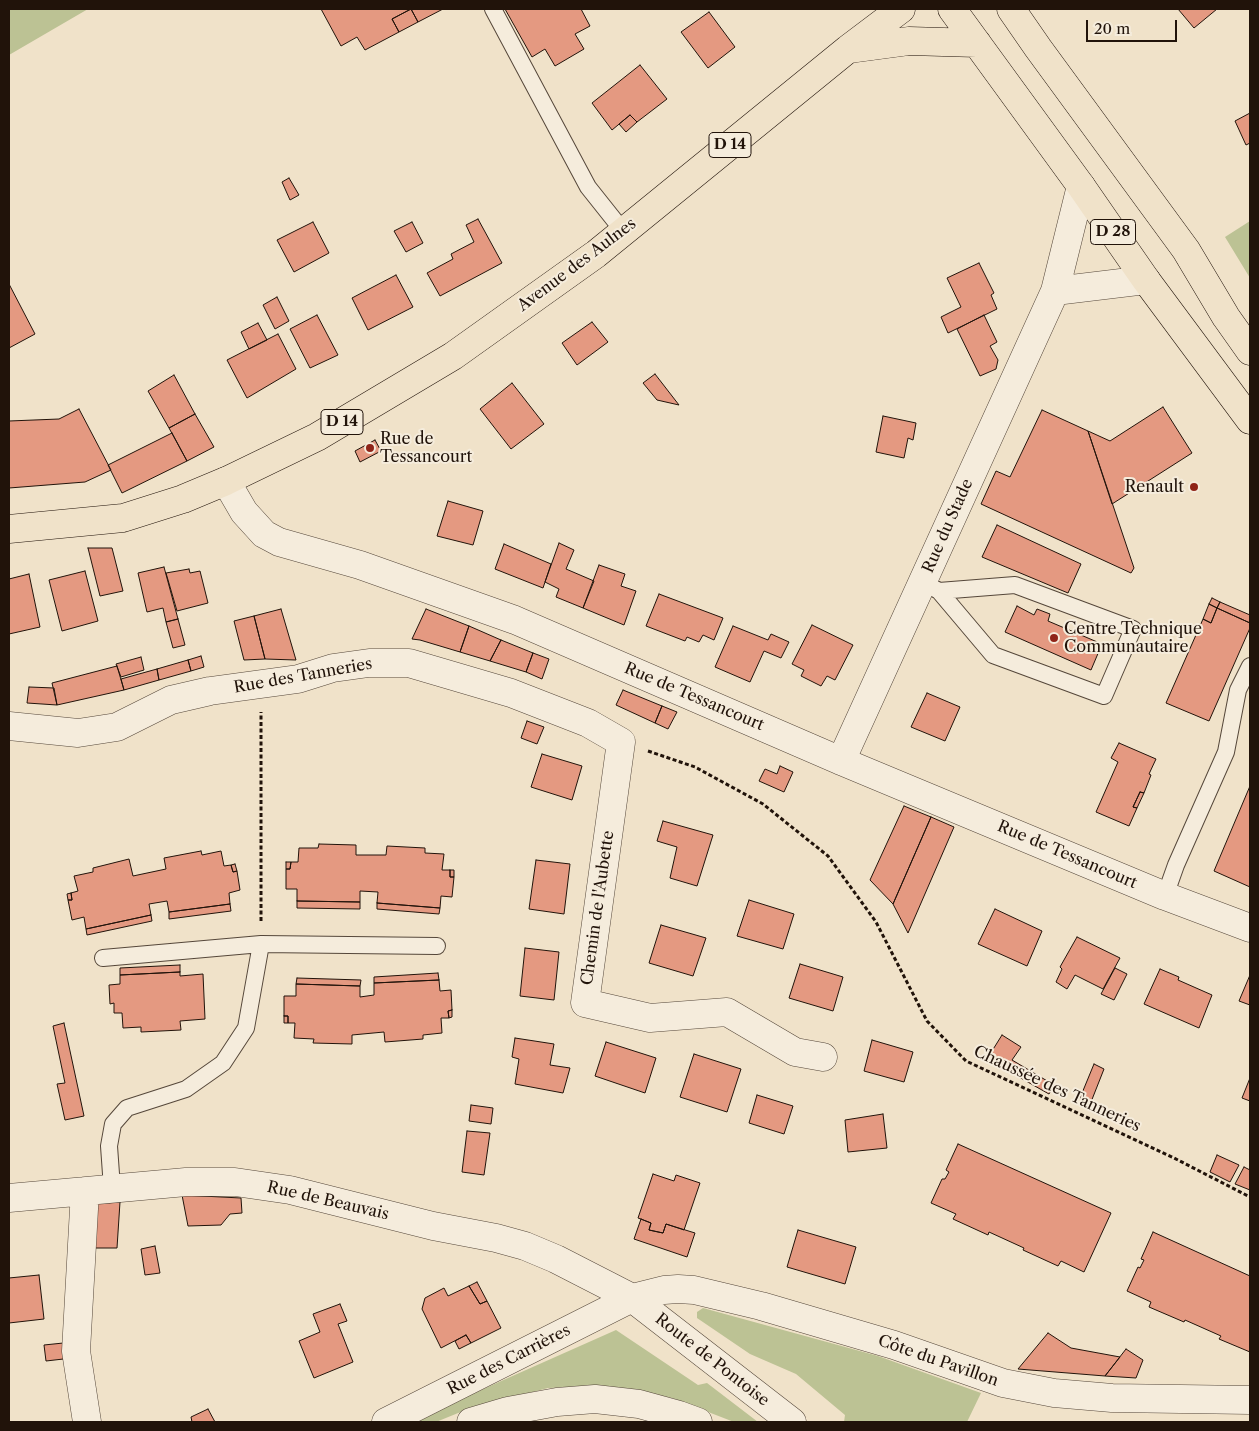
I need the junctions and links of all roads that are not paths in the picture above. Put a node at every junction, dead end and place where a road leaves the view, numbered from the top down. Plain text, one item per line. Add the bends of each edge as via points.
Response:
1 (493, 9) edge
2 (901, 9) edge
3 (952, 9) edge
4 (996, 9) edge
5 (1011, 9) edge
6 (1033, 9) edge
7 (1031, 36) junction
8 (977, 43) junction
9 (848, 49) junction
10 (1081, 186) junction
11 (623, 231) junction
12 (1146, 280) junction
13 (1055, 291) junction
14 (1226, 317) junction
15 (1250, 351) edge
16 (1250, 420) edge
17 (226, 480) junction
18 (9, 529) edge
19 (931, 586) junction
20 (1250, 666) edge
21 (9, 726) edge
22 (621, 742) joint
23 (841, 761) junction
24 (1165, 896) junction
25 (1250, 928) edge
26 (261, 944) junction
27 (437, 946) dead end
28 (103, 958) dead end
29 (823, 1056) dead end
30 (98, 1190) junction
31 (9, 1198) edge
32 (632, 1298) junction
33 (1250, 1400) edge
34 (87, 1422) edge
35 (386, 1422) edge
36 (471, 1422) edge
37 (698, 1422) edge
38 (792, 1422) edge

1 - 11 lane via 588,187
2 - 9 main road, Avenue des Aulnes / D 14
3 - 8 main road, D 28
4 - 14 main road via 1197,292
5 - 7 main road, D 28
6 - 7 main road
7 - 14 main road, D 28 via 1186,250
8 - 9 main road via 908,41
8 - 10 main road, D 28
9 - 11 main road, Avenue des Aulnes / D 14
10 - 12 main road, D 28
10 - 13 street, Rue du Stade
11 - 17 main road, Avenue des Aulnes / D 14 via 596,254 453,356 317,436
12 - 13 street
12 - 16 main road, D 28
13 - 19 street, Rue du Stade
14 - 15 main road, D 28
17 - 18 main road, D 14 via 183,499 124,518
17 - 23 street, Rue de Tessancourt via 244,512 264,534 279,542 360,565 515,620
19 - 19 lane via 1015,585 1133,629 1104,696 993,655
19 - 23 street, Rue du Stade
20 - 24 lane via 1238,690 1226,752
21 - 22 street, Rue des Tanneries via 78,733 116,727 171,700 210,691 298,679 333,668 369,663 409,663 511,693 588,723
22 - 29 street, Chemin de l'Aubette via 585,1003 650,1018 726,1012 795,1052
23 - 24 street, Rue de Tessancourt
24 - 25 street, Rue de Tessancourt
26 - 27 lane
26 - 28 lane
26 - 30 lane via 246,1028 223,1063 186,1089 127,1108 113,1124
30 - 31 street, Rue de Beauvais
30 - 32 street, Rue de Beauvais via 186,1182 234,1182 290,1190 525,1246
30 - 34 street via 76,1351
32 - 33 street, Côte du Pavillon via 664,1290 694,1290 894,1345 1003,1383 1054,1393 1112,1398
32 - 35 street, Rue des Carrières
32 - 38 street, Route de Pontoise
36 - 37 street via 549,1403 595,1399 639,1404

